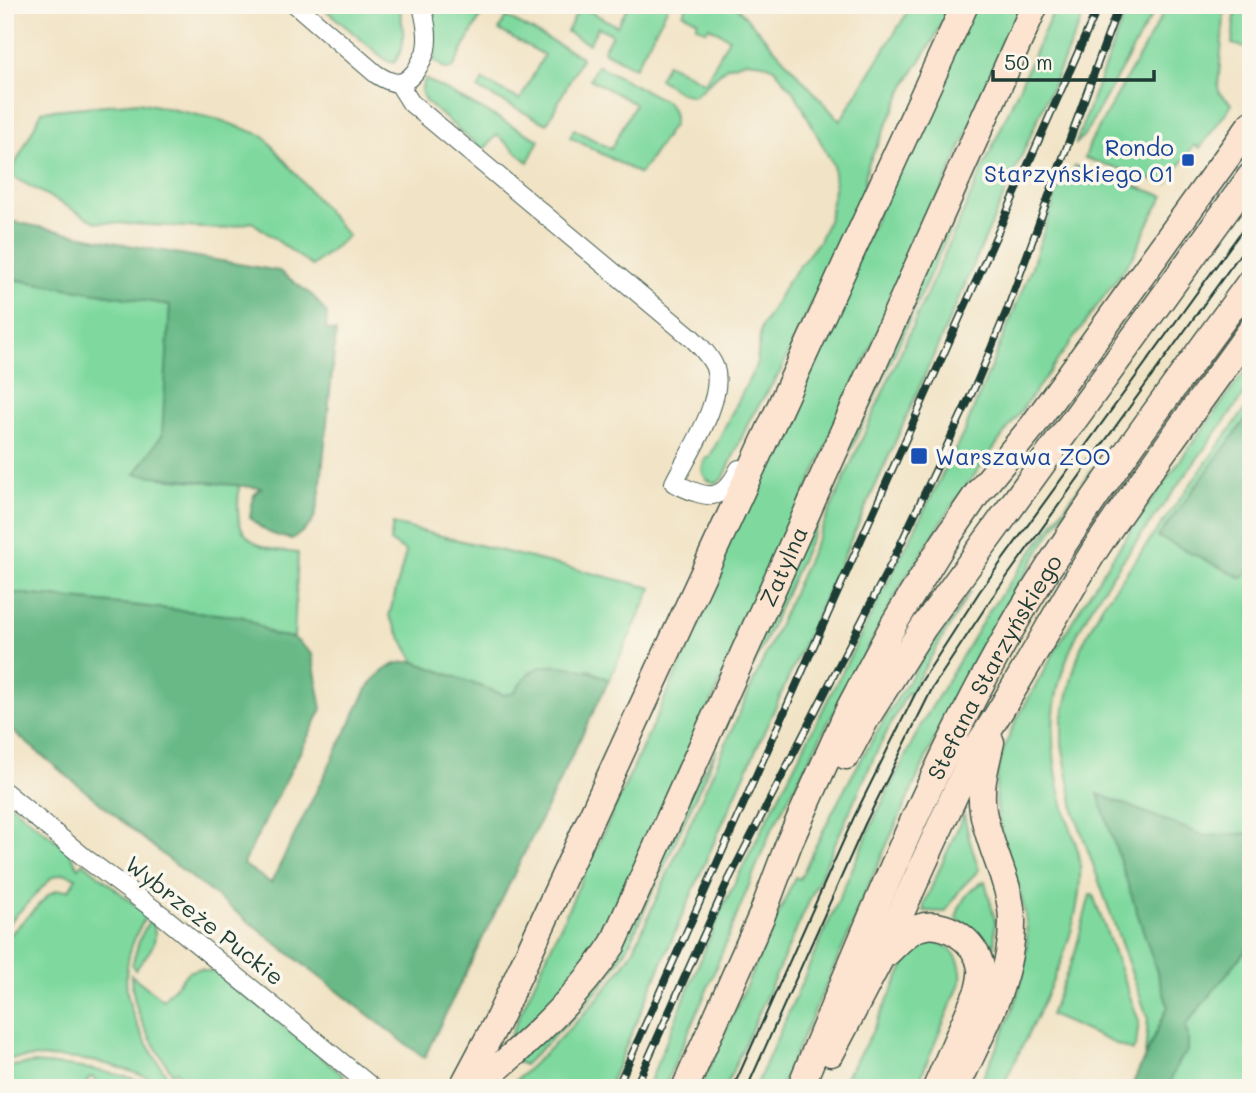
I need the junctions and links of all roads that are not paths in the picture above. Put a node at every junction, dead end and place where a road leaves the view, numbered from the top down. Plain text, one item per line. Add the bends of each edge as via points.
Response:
1 (296, 5) edge
2 (422, 5) edge
3 (964, 5) edge
4 (1035, 5) edge
5 (399, 84) junction
6 (1251, 124) edge
7 (1251, 176) edge
8 (1251, 281) edge
9 (1251, 331) edge
10 (786, 392) junction
11 (701, 495) junction
12 (723, 527) junction
13 (996, 720) junction
14 (5, 792) edge
15 (762, 915) junction
16 (878, 961) junction
17 (373, 1088) edge
18 (463, 1088) edge
19 (473, 1088) edge
20 (685, 1088) edge
21 (800, 1088) edge
22 (810, 1088) edge
23 (936, 1088) edge
24 (956, 1088) edge

1 - 5 street via 376,74
2 - 5 street via 426,49 410,79
3 - 10 main road
4 - 19 main road, Zatylna via 613,944 591,977 564,1005
5 - 11 street via 411,103 704,350 715,365 717,391 674,483
6 - 15 main road via 943,544 850,707
7 - 15 main road via 923,628 867,717
8 - 21 main road, Stefana Starzyńskiego via 1069,535 1020,614 969,709 874,911
9 - 13 main road via 1093,554
10 - 11 street via 760,426 731,485 720,493
10 - 12 main road
11 - 12 street
12 - 18 main road
13 - 16 main road via 975,750
13 - 24 main road via 982,785 982,809 1009,900 1011,942 994,1004
14 - 17 street, Wybrzeże Puckie
15 - 20 main road
16 - 22 main road
16 - 23 main road via 906,934 933,925 956,932 979,961 978,991

